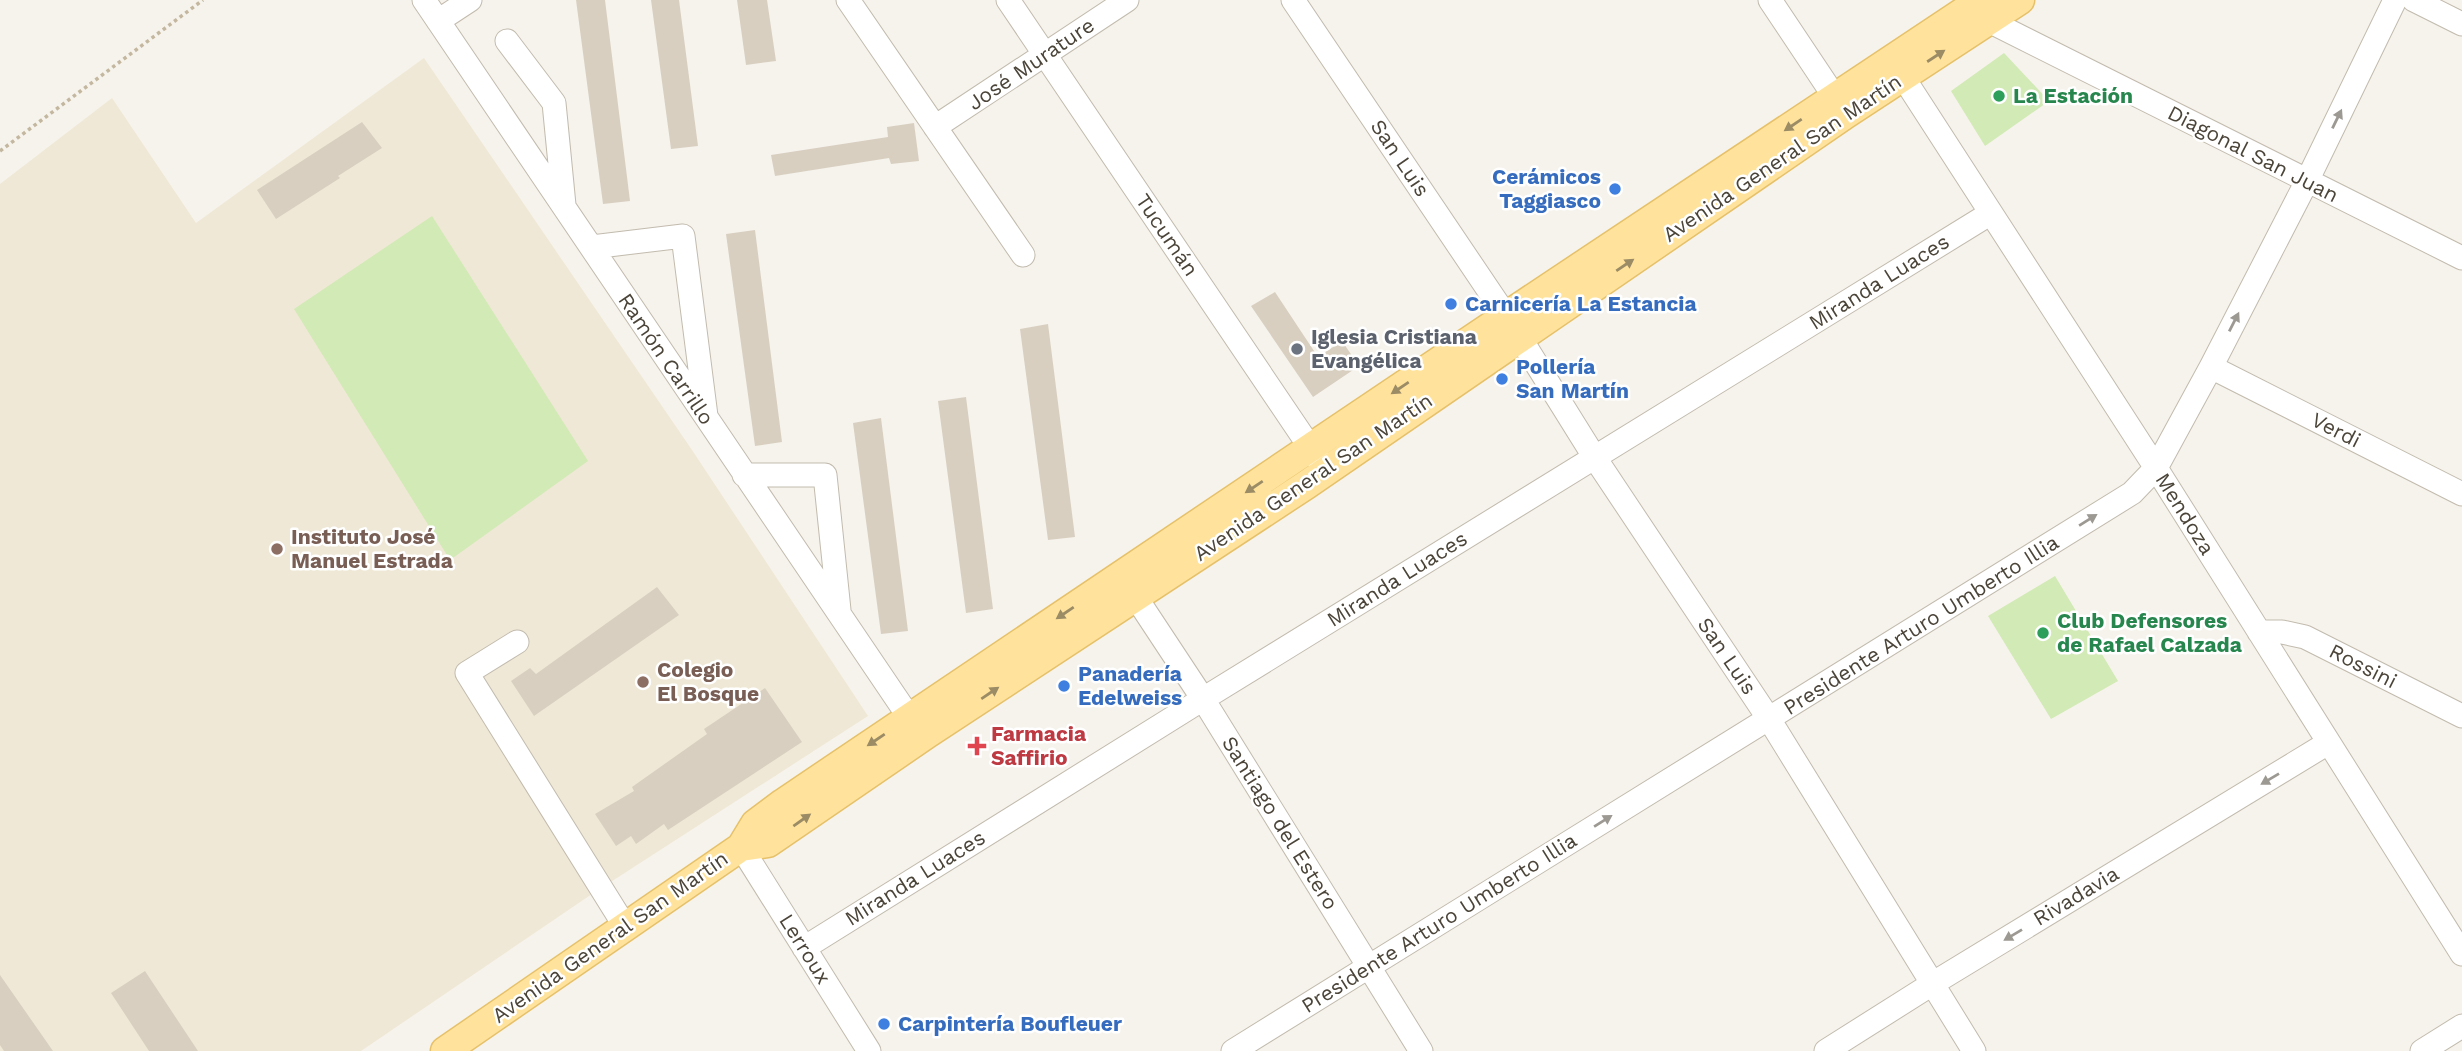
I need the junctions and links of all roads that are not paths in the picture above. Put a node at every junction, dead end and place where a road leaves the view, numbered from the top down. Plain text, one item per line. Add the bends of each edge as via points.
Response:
1 (424, 0) edge
2 (470, 0) edge
3 (848, 0) edge
4 (1008, 0) edge
5 (1127, 0) edge
6 (1293, 0) edge
7 (1770, 0) edge
8 (2020, 0) edge
9 (2395, 0) edge
10 (2414, 0) edge
11 (1981, 9) edge
12 (439, 21) junction
13 (2462, 24) edge
14 (507, 41) dead end
15 (1045, 55) junction
16 (1903, 77) junction
17 (1840, 106) junction
18 (935, 127) junction
19 (2306, 181) junction
20 (564, 208) junction
21 (1991, 212) junction
22 (592, 247) junction
23 (1023, 255) dead end
24 (2462, 258) edge
25 (1512, 326) junction
26 (2211, 367) junction
27 (707, 421) junction
28 (1595, 458) junction
29 (1318, 459) junction
30 (2156, 468) junction
31 (744, 475) junction
32 (2462, 494) edge
33 (1135, 596) junction
34 (839, 614) junction
35 (2259, 632) junction
36 (517, 642) dead end
37 (1203, 699) junction
38 (2462, 716) edge
39 (909, 717) junction
40 (1769, 719) junction
41 (2328, 743) junction
42 (741, 847) junction
43 (626, 928) junction
44 (804, 948) junction
45 (2462, 954) edge
46 (1369, 966) junction
47 (1932, 984) junction
48 (2462, 1026) edge
49 (445, 1051) edge
50 (869, 1051) edge
51 (1233, 1051) edge
52 (1421, 1051) edge
53 (1826, 1051) edge
54 (1974, 1051) edge
55 (2422, 1051) edge

1 - 12 street, Ramón Carrillo
2 - 12 street
3 - 18 street
4 - 15 street, Tucumán
5 - 15 street, José Murature
6 - 25 street, San Luis
7 - 17 street
8 - 11 main road, Avenida General San Martín
19 -> 9 street, Presidente Arturo Umberto Illia
10 - 13 street
16 -> 11 main road, Avenida General San Martín
11 - 17 main road, Avenida General San Martín
11 - 19 street, Diagonal San Juan
12 - 20 street, Ramón Carrillo
14 - 20 street via 554,103
15 - 18 street, José Murature
15 - 29 street, Tucumán
16 - 17 main road, Avenida General San Martín
16 - 21 street, Mendoza
17 - 25 main road, Avenida General San Martín
18 - 23 street
19 - 24 street, Diagonal San Juan
26 -> 19 street, Presidente Arturo Umberto Illia
20 - 22 street, Ramón Carrillo
21 - 28 street, Miranda Luaces
21 - 30 street, Mendoza
22 - 27 street, Ramón Carrillo
22 - 27 street via 683,236
25 - 28 street, San Luis
25 - 29 main road, Avenida General San Martín
26 - 30 street, Presidente Arturo Umberto Illia
26 - 32 street, Verdi
27 - 31 street, Ramón Carrillo
28 - 37 street, Miranda Luaces
28 - 40 street, San Luis
29 - 33 main road, Avenida General San Martín
29 -> 39 main road, Avenida General San Martín
30 - 35 street, Mendoza
40 -> 30 street, Presidente Arturo Umberto Illia via 2132,493
31 - 34 street, Ramón Carrillo
31 - 34 street via 825,475
33 - 37 street, Santiago del Estero
42 -> 33 main road, Avenida General San Martín via 768,843
34 - 39 street, Ramón Carrillo
35 - 38 street, Rossini via 2305,637
35 - 41 street, Mendoza
36 - 43 street via 467,673
37 - 44 street, Miranda Luaces
37 - 46 street, Santiago del Estero
39 -> 42 main road, Avenida General San Martín via 755,824
46 -> 40 street, Presidente Arturo Umberto Illia
40 - 47 street, San Luis
41 - 45 street, Mendoza
41 -> 47 street, Rivadavia
42 - 43 main road, Avenida General San Martín
42 - 44 street, Lerroux
43 - 49 main road, Avenida General San Martín
44 - 50 street, Lerroux
46 - 51 street, Presidente Arturo Umberto Illia
46 - 52 street, Santiago del Estero
47 - 53 street, Rivadavia
47 - 54 street, San Luis
48 - 55 street

